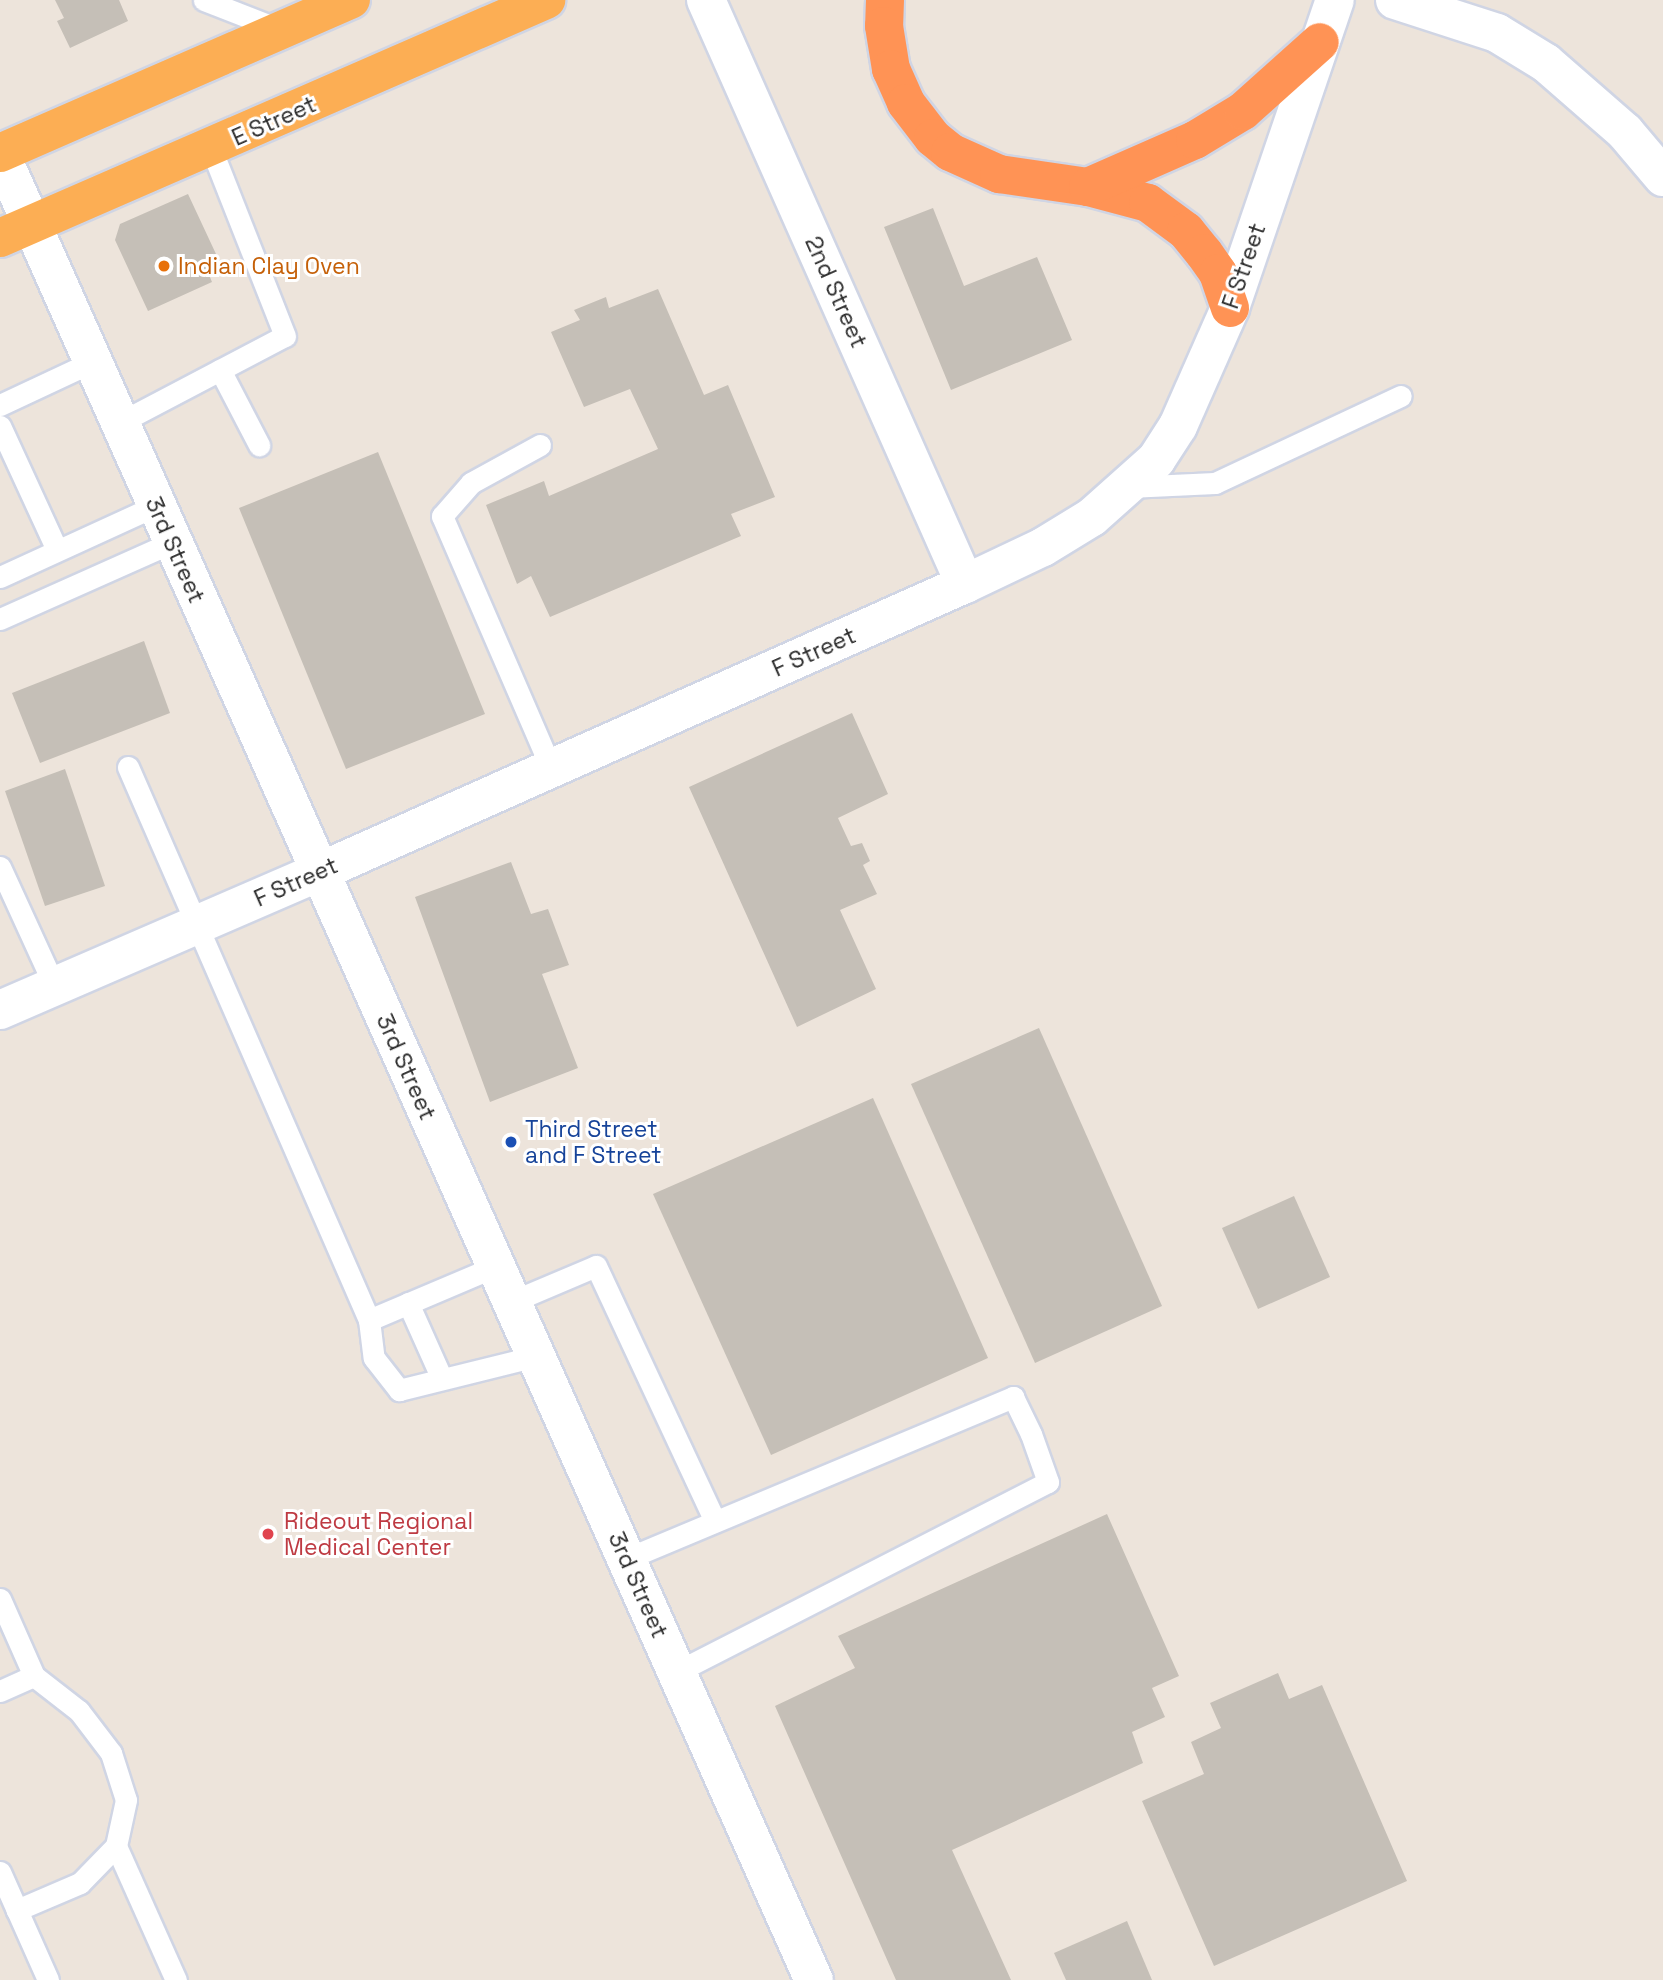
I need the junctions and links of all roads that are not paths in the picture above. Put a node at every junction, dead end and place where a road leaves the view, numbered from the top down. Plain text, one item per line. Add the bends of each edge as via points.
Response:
1 (204, 0) edge
2 (351, 0) edge
3 (546, 0) edge
4 (706, 0) edge
5 (885, 0) edge
6 (1335, 0) edge
7 (1395, 0) edge
8 (283, 31) junction
9 (1320, 42) junction
10 (211, 148) junction
11 (0, 153) edge
12 (1663, 177) edge
13 (1088, 187) junction
14 (16, 232) edge
15 (1230, 308) junction
16 (92, 362) junction
17 (220, 370) junction
18 (1401, 396) dead end
19 (0, 405) edge
20 (119, 423) junction
21 (0, 426) edge
22 (259, 445) dead end
23 (540, 445) dead end
24 (1128, 487) junction
25 (155, 506) junction
26 (171, 543) junction
27 (58, 550) junction
28 (0, 577) edge
29 (965, 584) junction
30 (0, 619) edge
31 (128, 767) dead end
32 (551, 768) junction
33 (0, 867) edge
34 (319, 872) junction
35 (200, 925) junction
36 (55, 987) junction
37 (0, 1010) edge
38 (496, 1266) junction
39 (511, 1301) junction
40 (408, 1303) junction
41 (369, 1320) junction
42 (536, 1356) junction
43 (442, 1379) junction
44 (715, 1521) junction
45 (626, 1559) junction
46 (0, 1599) edge
47 (677, 1672) junction
48 (34, 1676) junction
49 (0, 1691) edge
50 (116, 1846) junction
51 (0, 1872) edge
52 (17, 1910) junction
53 (48, 1980) edge
54 (176, 1980) edge
55 (814, 1980) edge

1 - 8 lane
2 - 8 highway
3 - 10 highway, E Street
4 - 29 main road, 2nd Street
5 - 13 highway via 885,46 891,69 906,103 933,138 950,152 999,174
6 - 9 main road, F Street
7 - 12 main road via 1497,33 1546,63 1625,132
8 - 11 highway
9 - 13 highway via 1231,118 1195,140
9 - 15 main road, F Street
10 - 14 highway, E Street
10 - 17 lane via 285,336
11 - 14 main road, 3rd Street
13 - 15 highway via 1148,203 1186,231 1218,273
14 - 16 main road, 3rd Street
15 - 24 main road, F Street via 1178,426 1156,460
16 - 19 lane
16 - 20 main road, 3rd Street
17 - 20 lane
17 - 22 lane
18 - 24 lane via 1215,483
20 - 25 main road, 3rd Street
21 - 27 lane
23 - 32 lane via 471,483 442,516
24 - 29 main road, F Street via 1092,517 1043,547
25 - 26 main road, 3rd Street
25 - 27 lane
26 - 30 lane
26 - 34 main road, 3rd Street
27 - 28 lane
29 - 32 main road, F Street
31 - 35 lane
32 - 34 main road, F Street
33 - 36 lane
34 - 35 main road, F Street
34 - 38 main road, 3rd Street
35 - 36 main road, F Street
35 - 41 lane
36 - 37 main road, F Street
38 - 39 main road, 3rd Street
38 - 40 lane
39 - 42 main road, 3rd Street
39 - 44 lane via 596,1266
40 - 41 lane
40 - 43 lane
41 - 43 lane via 374,1358 399,1390
42 - 43 lane
42 - 45 main road, 3rd Street
44 - 45 lane
44 - 47 lane via 1013,1396 1048,1482
45 - 47 main road, 3rd Street
46 - 48 lane
47 - 55 main road, 3rd Street
48 - 49 lane
48 - 50 lane via 79,1711 111,1753 125,1800
50 - 52 lane via 80,1883
50 - 54 lane
51 - 52 lane
52 - 53 lane

